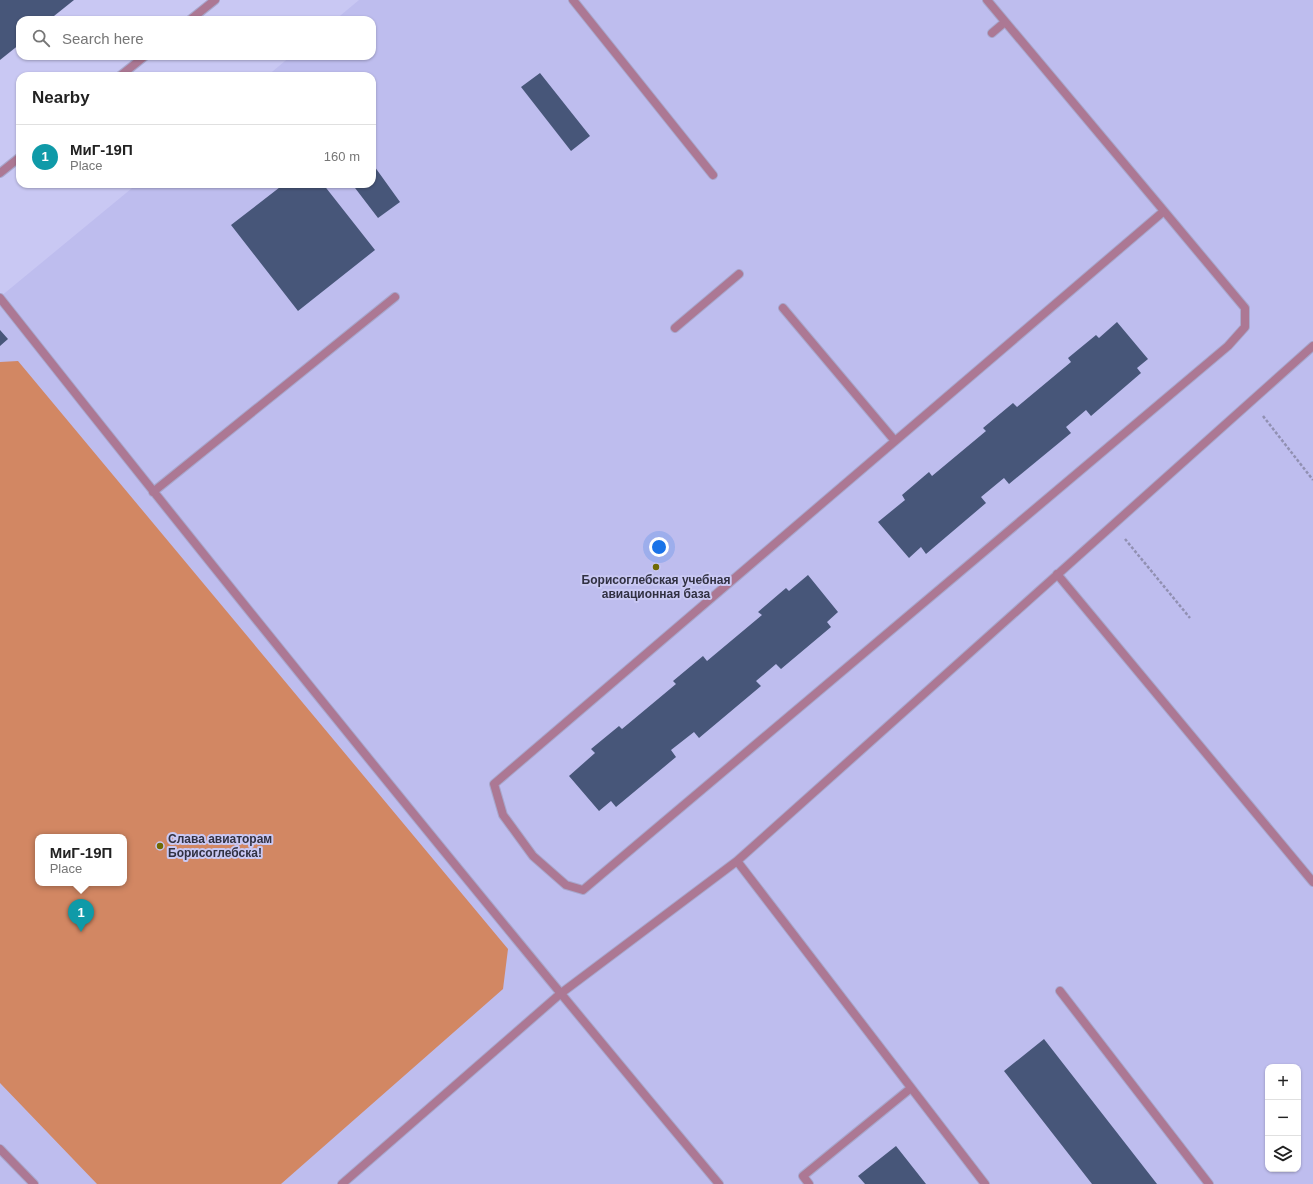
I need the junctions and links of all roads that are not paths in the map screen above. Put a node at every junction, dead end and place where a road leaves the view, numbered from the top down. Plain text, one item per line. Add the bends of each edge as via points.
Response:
1 (215, 0) edge
2 (573, 0) edge
3 (987, 0) edge
4 (195, 16) edge
5 (1005, 22) junction
6 (992, 33) dead end
7 (140, 60) edge
8 (125, 72) edge
9 (16, 160) edge
10 (0, 173) edge
11 (714, 176) dead end
12 (1164, 212) junction
13 (739, 274) dead end
14 (395, 297) dead end
15 (0, 298) edge
16 (784, 308) dead end
17 (675, 328) dead end
18 (1313, 346) edge
19 (895, 441) junction
20 (153, 492) junction
21 (1058, 574) junction
22 (737, 861) junction
23 (1313, 882) edge
24 (1060, 990) dead end
25 (560, 994) junction
26 (911, 1088) junction
27 (0, 1149) edge
28 (34, 1184) edge
29 (342, 1184) edge
30 (719, 1184) edge
31 (809, 1184) edge
32 (985, 1184) edge
33 (1209, 1184) edge

1 - 4 street
2 - 11 street
3 - 5 street
5 - 6 street
5 - 12 street
7 - 8 street
9 - 10 street
12 - 19 street
12 - 19 street via 1245,308 1245,327 1222,351 583,890 566,885 533,856 503,815 494,784
13 - 17 street
14 - 20 street
15 - 20 street
16 - 19 street
18 - 21 street
20 - 25 street
21 - 22 street
21 - 23 street
22 - 25 street
22 - 26 street
24 - 33 street
25 - 29 street
25 - 30 street
26 - 31 street via 803,1176
26 - 32 street
27 - 28 street

